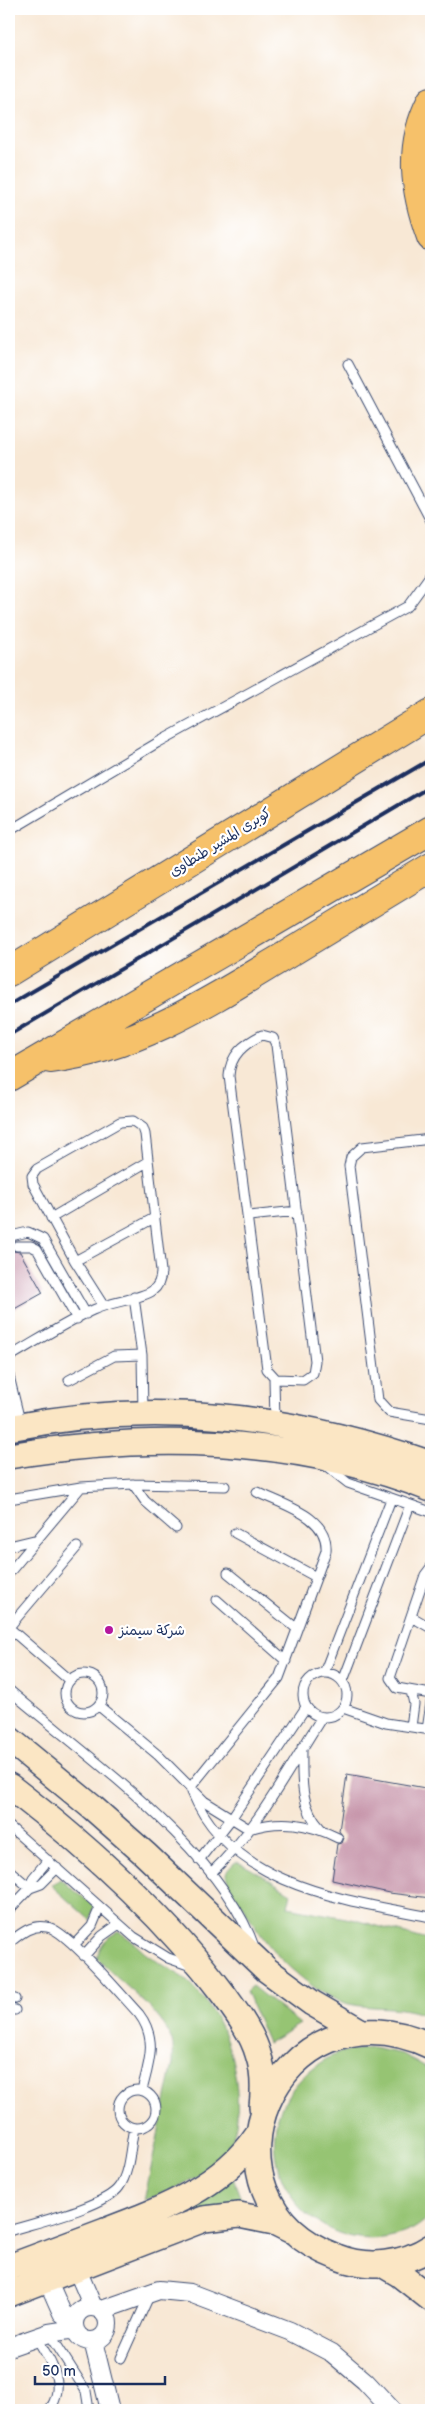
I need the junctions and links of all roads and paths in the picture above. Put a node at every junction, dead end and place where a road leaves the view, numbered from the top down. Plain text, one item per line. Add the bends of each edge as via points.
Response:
1 (431, 101) edge
2 (431, 238) edge
3 (348, 364) dead end
4 (431, 521) edge
5 (431, 569) edge
6 (431, 713) edge
7 (431, 830) edge
8 (9, 831) edge
9 (431, 867) edge
10 (9, 972) edge
11 (34, 1060) junction
12 (9, 1077) edge
13 (431, 1139) edge
14 (147, 1162) junction
15 (297, 1211) junction
16 (248, 1216) junction
17 (51, 1218) junction
18 (154, 1218) junction
19 (11, 1236) dead end
20 (16, 1246) dead end
21 (74, 1261) junction
22 (134, 1297) junction
23 (104, 1305) junction
24 (86, 1314) junction
25 (77, 1319) junction
26 (142, 1355) junction
27 (9, 1357) edge
28 (9, 1362) edge
29 (9, 1376) edge
30 (274, 1378) junction
31 (69, 1380) dead end
32 (143, 1414) junction
33 (431, 1419) edge
34 (274, 1422) junction
35 (15, 1427) edge
36 (321, 1431) junction
37 (9, 1456) edge
38 (317, 1456) junction
39 (431, 1464) edge
40 (134, 1484) junction
41 (225, 1486) dead end
42 (81, 1487) junction
43 (431, 1489) edge
44 (257, 1492) dead end
45 (9, 1499) edge
46 (391, 1500) junction
47 (410, 1506) junction
48 (431, 1512) edge
49 (176, 1528) dead end
50 (235, 1533) dead end
51 (38, 1539) junction
52 (9, 1546) edge
53 (77, 1547) dead end
54 (9, 1573) edge
55 (429, 1573) edge
56 (228, 1574) dead end
57 (316, 1577) junction
58 (217, 1600) dead end
59 (412, 1617) junction
60 (9, 1628) edge
61 (296, 1628) junction
62 (431, 1628) edge
63 (286, 1661) junction
64 (324, 1672) junction
65 (69, 1680) junction
66 (342, 1681) junction
67 (9, 1690) edge
68 (411, 1691) junction
69 (431, 1694) edge
70 (431, 1703) edge
71 (99, 1706) junction
72 (306, 1706) junction
73 (343, 1708) junction
74 (322, 1717) junction
75 (411, 1727) junction
76 (429, 1730) edge
77 (9, 1739) edge
78 (302, 1747) junction
79 (9, 1786) edge
80 (190, 1788) junction
81 (232, 1819) junction
82 (9, 1826) edge
83 (249, 1829) junction
84 (321, 1829) junction
85 (220, 1835) junction
86 (338, 1838) dead end
87 (234, 1849) junction
88 (48, 1860) junction
89 (199, 1860) junction
90 (57, 1868) junction
91 (9, 1870) edge
92 (211, 1873) junction
93 (30, 1888) junction
94 (100, 1907) junction
95 (9, 1910) edge
96 (431, 1917) edge
97 (119, 1924) junction
98 (9, 1943) edge
99 (74, 1945) junction
100 (84, 1956) junction
101 (260, 1963) junction
102 (205, 1970) junction
103 (362, 2032) junction
104 (431, 2046) edge
105 (142, 2090) junction
106 (260, 2125) junction
107 (134, 2128) junction
108 (290, 2230) junction
109 (9, 2231) edge
110 (431, 2248) edge
111 (382, 2264) junction
112 (9, 2267) edge
113 (76, 2267) junction
114 (47, 2279) junction
115 (152, 2292) junction
116 (9, 2294) edge
117 (431, 2298) edge
118 (97, 2309) junction
119 (75, 2326) junction
120 (43, 2335) junction
121 (94, 2341) junction
122 (9, 2347) edge
123 (122, 2358) dead end
124 (52, 2406) dead end
125 (89, 2410) edge
126 (110, 2410) edge
127 (392, 2410) edge

1 - 2 highway via 416,148 416,185
3 - 4 lane
5 - 8 lane via 429,577 408,606 157,744
6 - 10 highway, كوبرى المشير طنطاوى
7 - 11 highway
9 - 11 highway via 166,1024 88,1052
11 - 12 highway
13 - 33 lane via 362,1148 351,1157 349,1166 378,1400 389,1412
14 - 17 lane
14 - 17 lane via 143,1128 126,1120 45,1164 34,1172 32,1180
14 - 18 lane
15 - 16 lane
15 - 16 lane via 276,1045 273,1038 266,1035 239,1051 229,1070
15 - 30 lane via 315,1365 310,1376 303,1380
16 - 30 lane via 267,1369
17 - 21 lane
18 - 21 lane
18 - 22 lane via 161,1278 151,1292
19 - 24 lane via 28,1232 43,1239
20 - 25 lane via 37,1249
21 - 23 lane
22 - 23 lane
22 - 26 lane
23 - 24 lane
24 - 25 lane
25 - 27 lane
26 - 31 lane via 114,1356
26 - 32 lane
28 - 29 lane
29 - 35 lane
30 - 34 lane
32 - 34 street via 218,1415
32 - 35 street via 65,1419
34 - 36 street
36 - 38 street
36 - 39 street
37 - 38 street via 96,1444 140,1442 228,1444
38 - 43 street
38 - 46 lane via 348,1483
40 - 41 lane
40 - 42 lane
40 - 49 lane via 145,1501
42 - 45 lane
42 - 51 lane
44 - 57 lane via 311,1519 322,1530 326,1537 326,1551
46 - 47 lane
46 - 64 lane
47 - 48 lane
47 - 66 lane
50 - 57 lane
51 - 52 lane
51 - 54 lane
53 - 60 lane
55 - 59 lane
56 - 61 lane
57 - 61 lane
58 - 63 lane
59 - 62 lane
59 - 68 lane via 390,1678 396,1688
60 - 65 lane
61 - 63 lane
63 - 80 lane via 273,1688
64 - 66 lane
64 - 72 lane via 313,1676 305,1685 302,1696
65 - 71 lane via 65,1693 69,1705 80,1712
65 - 71 lane via 83,1673 97,1678 104,1691
66 - 73 lane via 347,1695
67 - 89 lane via 137,1798
68 - 69 lane
68 - 75 lane via 414,1704
70 - 76 lane
71 - 80 lane via 158,1755
72 - 74 lane via 310,1712
72 - 81 lane
73 - 74 lane via 337,1714
73 - 75 lane via 372,1719
74 - 78 lane
75 - 76 lane
77 - 101 street via 137,1847
78 - 83 lane
78 - 84 lane via 304,1799 310,1816
79 - 102 street via 118,1879
80 - 81 lane
80 - 85 lane via 203,1814
81 - 83 lane
81 - 85 lane
82 - 88 lane
83 - 84 lane via 288,1822
83 - 87 lane
84 - 86 lane
85 - 87 lane
85 - 89 lane
87 - 92 lane
87 - 96 lane via 282,1880 307,1889
88 - 90 lane
88 - 93 lane
89 - 92 lane
90 - 93 lane via 41,1884
90 - 94 lane
91 - 93 lane
92 - 101 lane via 236,1906
93 - 95 lane
94 - 97 lane
94 - 99 lane via 92,1926
97 - 100 lane via 102,1936
97 - 102 lane via 157,1952
98 - 99 lane via 27,1929 47,1926
99 - 100 lane
100 - 105 lane via 139,2014 149,2029 151,2055
101 - 103 street via 312,2004
102 - 106 street via 241,2021 258,2053 263,2073
103 - 104 street via 412,2037
103 - 106 street via 328,2040 299,2058 276,2084
105 - 107 lane via 154,2099 156,2113 148,2125
105 - 107 lane via 128,2093 119,2105 121,2120
106 - 108 street via 259,2169 270,2202
106 - 112 street via 248,2148 225,2172 197,2191 139,2218
107 - 109 lane via 123,2180 113,2194 97,2203
108 - 111 street via 317,2250 348,2262
108 - 113 street via 257,2218 221,2216 186,2225
110 - 111 street via 419,2255
111 - 117 street
113 - 114 street
113 - 118 street
114 - 116 street
114 - 119 street via 62,2313
115 - 118 street
115 - 123 lane
115 - 127 street via 172,2290 190,2293 297,2335 348,2365
118 - 119 street via 78,2313
118 - 121 street via 108,2322 108,2328
119 - 120 street
119 - 121 street via 82,2338
120 - 122 street
120 - 124 lane via 57,2377 58,2392
120 - 125 lane via 86,2391
121 - 126 street

